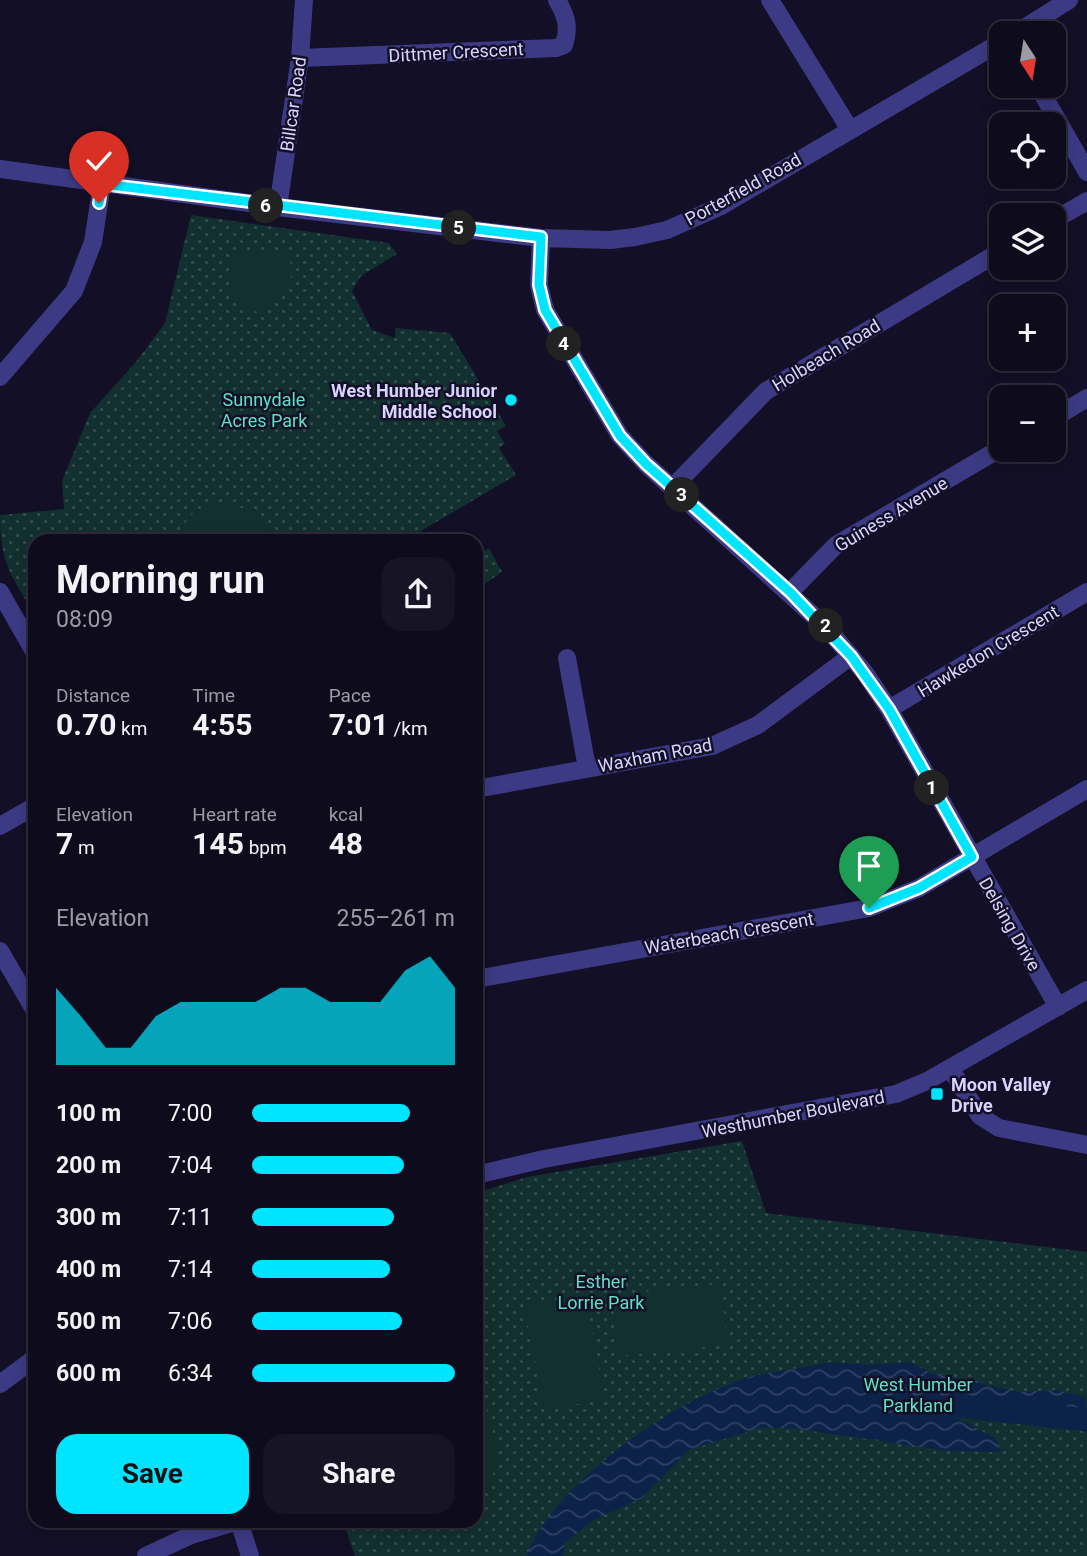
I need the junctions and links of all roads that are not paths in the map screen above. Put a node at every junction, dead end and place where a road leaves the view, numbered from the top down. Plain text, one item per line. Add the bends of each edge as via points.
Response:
1 (304, 0) edge
2 (556, 0) edge
3 (770, 0) edge
4 (1069, 0) edge
5 (1035, 21) edge
6 (989, 49) edge
7 (300, 58) junction
8 (1045, 98) edge
9 (849, 128) junction
10 (0, 169) edge
11 (1087, 172) edge
12 (102, 184) junction
13 (1087, 201) edge
14 (278, 207) junction
15 (1066, 213) edge
16 (541, 237) junction
17 (989, 258) edge
18 (0, 377) edge
19 (1087, 398) edge
20 (1066, 411) edge
21 (989, 455) edge
22 (673, 487) junction
23 (0, 592) edge
24 (790, 592) junction
25 (1087, 592) edge
26 (6, 618) edge
27 (28, 645) edge
28 (851, 656) junction
29 (567, 657) dead end
30 (889, 709) junction
31 (587, 768) junction
32 (483, 788) edge
33 (1087, 789) edge
34 (28, 810) edge
35 (0, 827) edge
36 (972, 857) junction
37 (0, 951) edge
38 (483, 978) edge
39 (1087, 990) edge
40 (28, 999) edge
41 (1058, 1007) junction
42 (950, 1068) junction
43 (1087, 1145) edge
44 (483, 1173) edge
45 (28, 1363) edge
46 (1, 1380) edge
47 (215, 1528) edge
48 (241, 1528) edge
49 (146, 1556) edge
50 (250, 1556) edge

1 - 7 street, Billcar Road
2 - 7 street, Dittmer Crescent via 568,34 564,45 556,48
3 - 9 street
4 - 5 street
6 - 9 street, Porterfield Road
7 - 14 street, Billcar Road
8 - 11 street
9 - 16 street, Porterfield Road via 721,206 667,230 610,240
10 - 12 street, Porterfield Road
12 - 14 street, Porterfield Road
12 - 18 street via 93,242 74,291
13 - 15 street
14 - 16 street, Porterfield Road
16 - 22 street, Delsing Drive via 539,285 554,328 620,436
17 - 22 street, Holbeach Road via 766,391
19 - 20 street
21 - 24 street, Guiness Avenue via 843,541
22 - 24 street, Delsing Drive
23 - 26 street
24 - 28 street, Delsing Drive
25 - 30 street, Hawkedon Crescent
26 - 27 street
28 - 30 street, Delsing Drive
28 - 31 street, Waxham Road via 736,738
29 - 31 street
30 - 36 street, Delsing Drive
31 - 32 street, Waxham Road
33 - 36 street
34 - 35 street
36 - 38 street, Waterbeach Crescent via 919,888 869,908
36 - 41 street, Delsing Drive
37 - 40 street
39 - 41 street, Westhumber Boulevard
41 - 42 street, Westhumber Boulevard
42 - 43 street via 979,1116 999,1128
42 - 44 street, Westhumber Boulevard via 913,1089 868,1101
45 - 46 street
47 - 49 street
48 - 50 street

